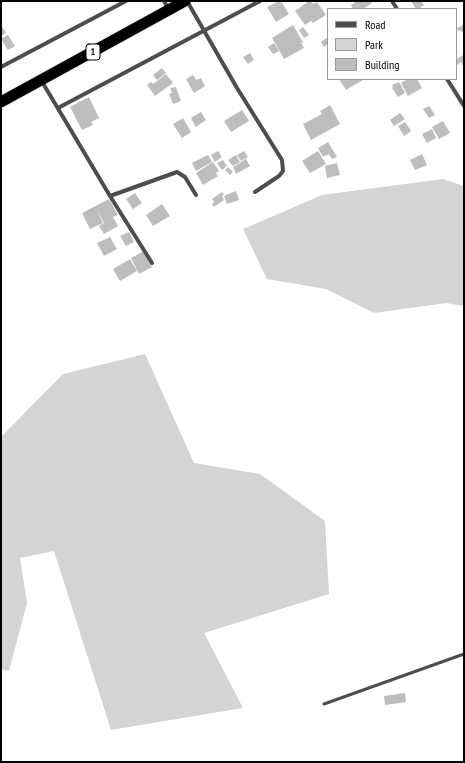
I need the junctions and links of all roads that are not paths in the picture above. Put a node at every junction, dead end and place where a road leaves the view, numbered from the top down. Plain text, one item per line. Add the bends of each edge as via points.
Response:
1 (126, 1) edge
2 (186, 1) edge
3 (260, 1) edge
4 (167, 6) edge
5 (204, 31) junction
6 (1, 67) edge
7 (41, 80) junction
8 (448, 80) edge
9 (1, 102) edge
10 (464, 106) edge
11 (58, 108) junction
12 (255, 192) dead end
13 (196, 195) dead end
14 (110, 196) junction
15 (152, 263) dead end
16 (464, 654) edge
17 (324, 704) dead end

1 - 6 street
2 - 4 highway, 1
2 - 5 street
3 - 5 street
4 - 7 highway, 1
5 - 11 street
5 - 12 street via 282,160 283,171 279,176
7 - 9 highway, 1
7 - 11 street
8 - 10 street
11 - 14 street
13 - 14 street via 186,177 177,172
14 - 15 street
16 - 17 lane

